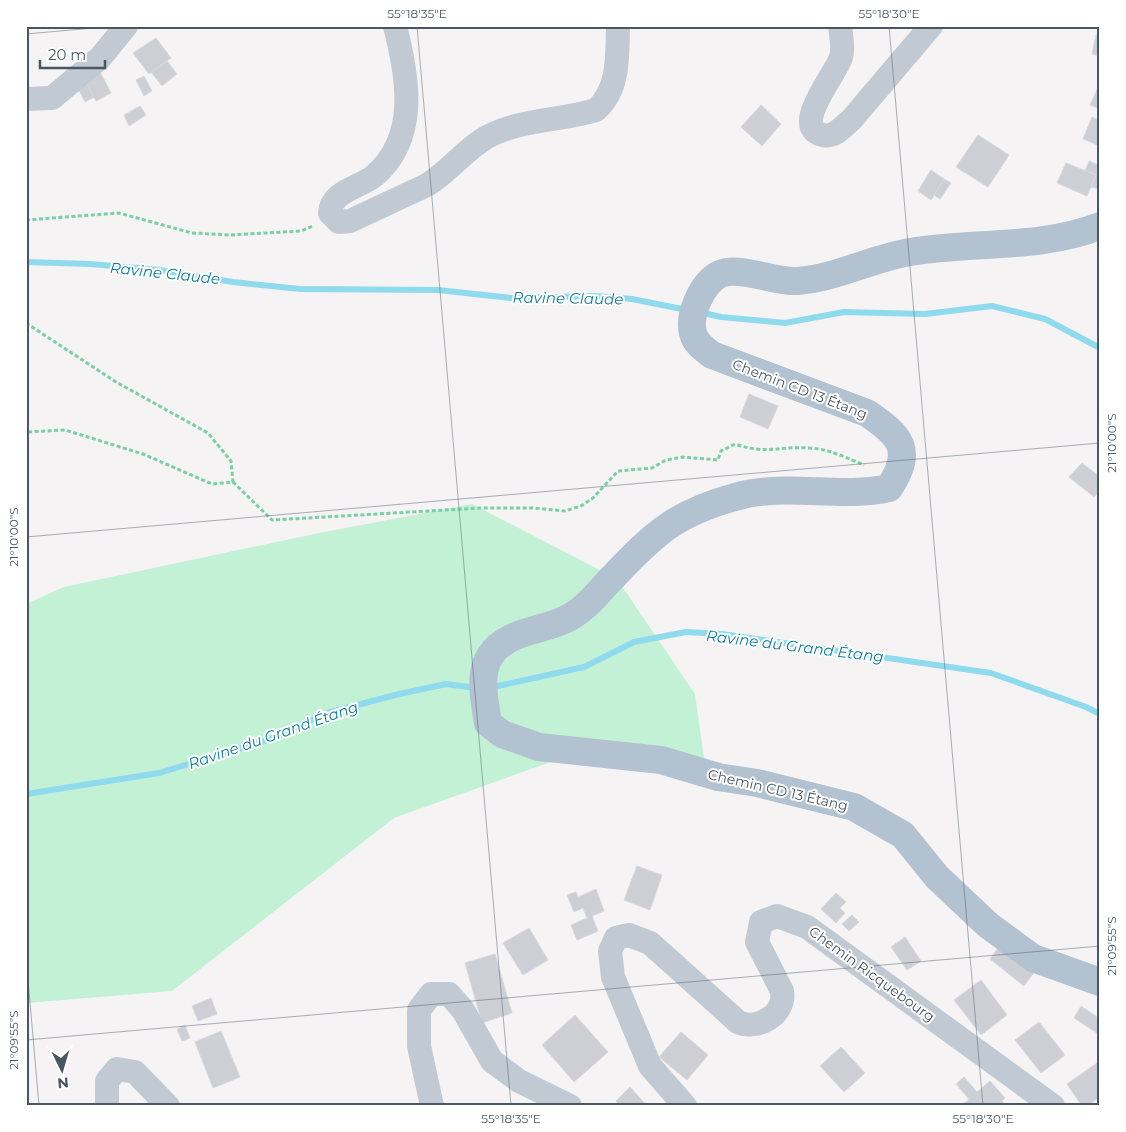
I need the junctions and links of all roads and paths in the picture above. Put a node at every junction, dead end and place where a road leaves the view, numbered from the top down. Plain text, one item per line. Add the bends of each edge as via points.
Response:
1 (126, 26) edge
2 (395, 26) edge
3 (618, 26) edge
4 (840, 26) edge
5 (931, 26) edge
6 (26, 99) edge
7 (332, 218) junction
8 (26, 220) edge
9 (1100, 226) edge
10 (26, 323) edge
11 (26, 432) edge
12 (233, 482) junction
13 (866, 493) junction
14 (1100, 982) edge
15 (107, 1106) edge
16 (168, 1106) edge
17 (432, 1106) edge
18 (570, 1106) edge
19 (685, 1106) edge
20 (1053, 1106) edge

1 - 6 street via 100,58 52,98
2 - 7 street via 405,78 403,136 384,166 334,200 330,206
3 - 7 street via 613,87 606,101 596,110 517,125 489,136 471,147 427,185 350,221 340,222
4 - 5 street via 841,59 826,82 811,117 816,134 827,136 838,132 852,119
7 - 8 path via 301,231 230,235 192,233 118,213
9 - 13 main road, Chemin CD 13 Étang via 1058,237 906,253 810,280 779,281 739,272 721,273 700,293 692,322 699,346 712,355 867,413 888,428 902,452 901,469 889,488
10 - 12 path via 116,382 208,433 231,461
11 - 12 path via 65,430 143,454 212,484
12 - 13 path via 272,520 480,508 565,511 593,498 618,471 652,468 666,460 683,457 718,460 721,451 735,444 764,451 809,448 836,454 866,466
13 - 14 main road, Chemin CD 13 Étang via 766,491 736,496 691,511 666,526 579,611 559,622 505,641 489,658 484,671 488,722 502,734 539,747 661,760 718,777 757,783 854,808 903,836 936,877 988,925 1033,958
15 - 16 street via 107,1081 117,1069 135,1072
17 - 18 street via 419,1046 419,1010 431,994 449,994 463,1010 492,1061 519,1081
19 - 20 street, Chemin Ricquebourg via 650,1066 613,977 610,951 616,938 629,935 650,943 738,1022 752,1025 773,1016 783,1000 782,991 757,942 761,922 776,916 807,927

